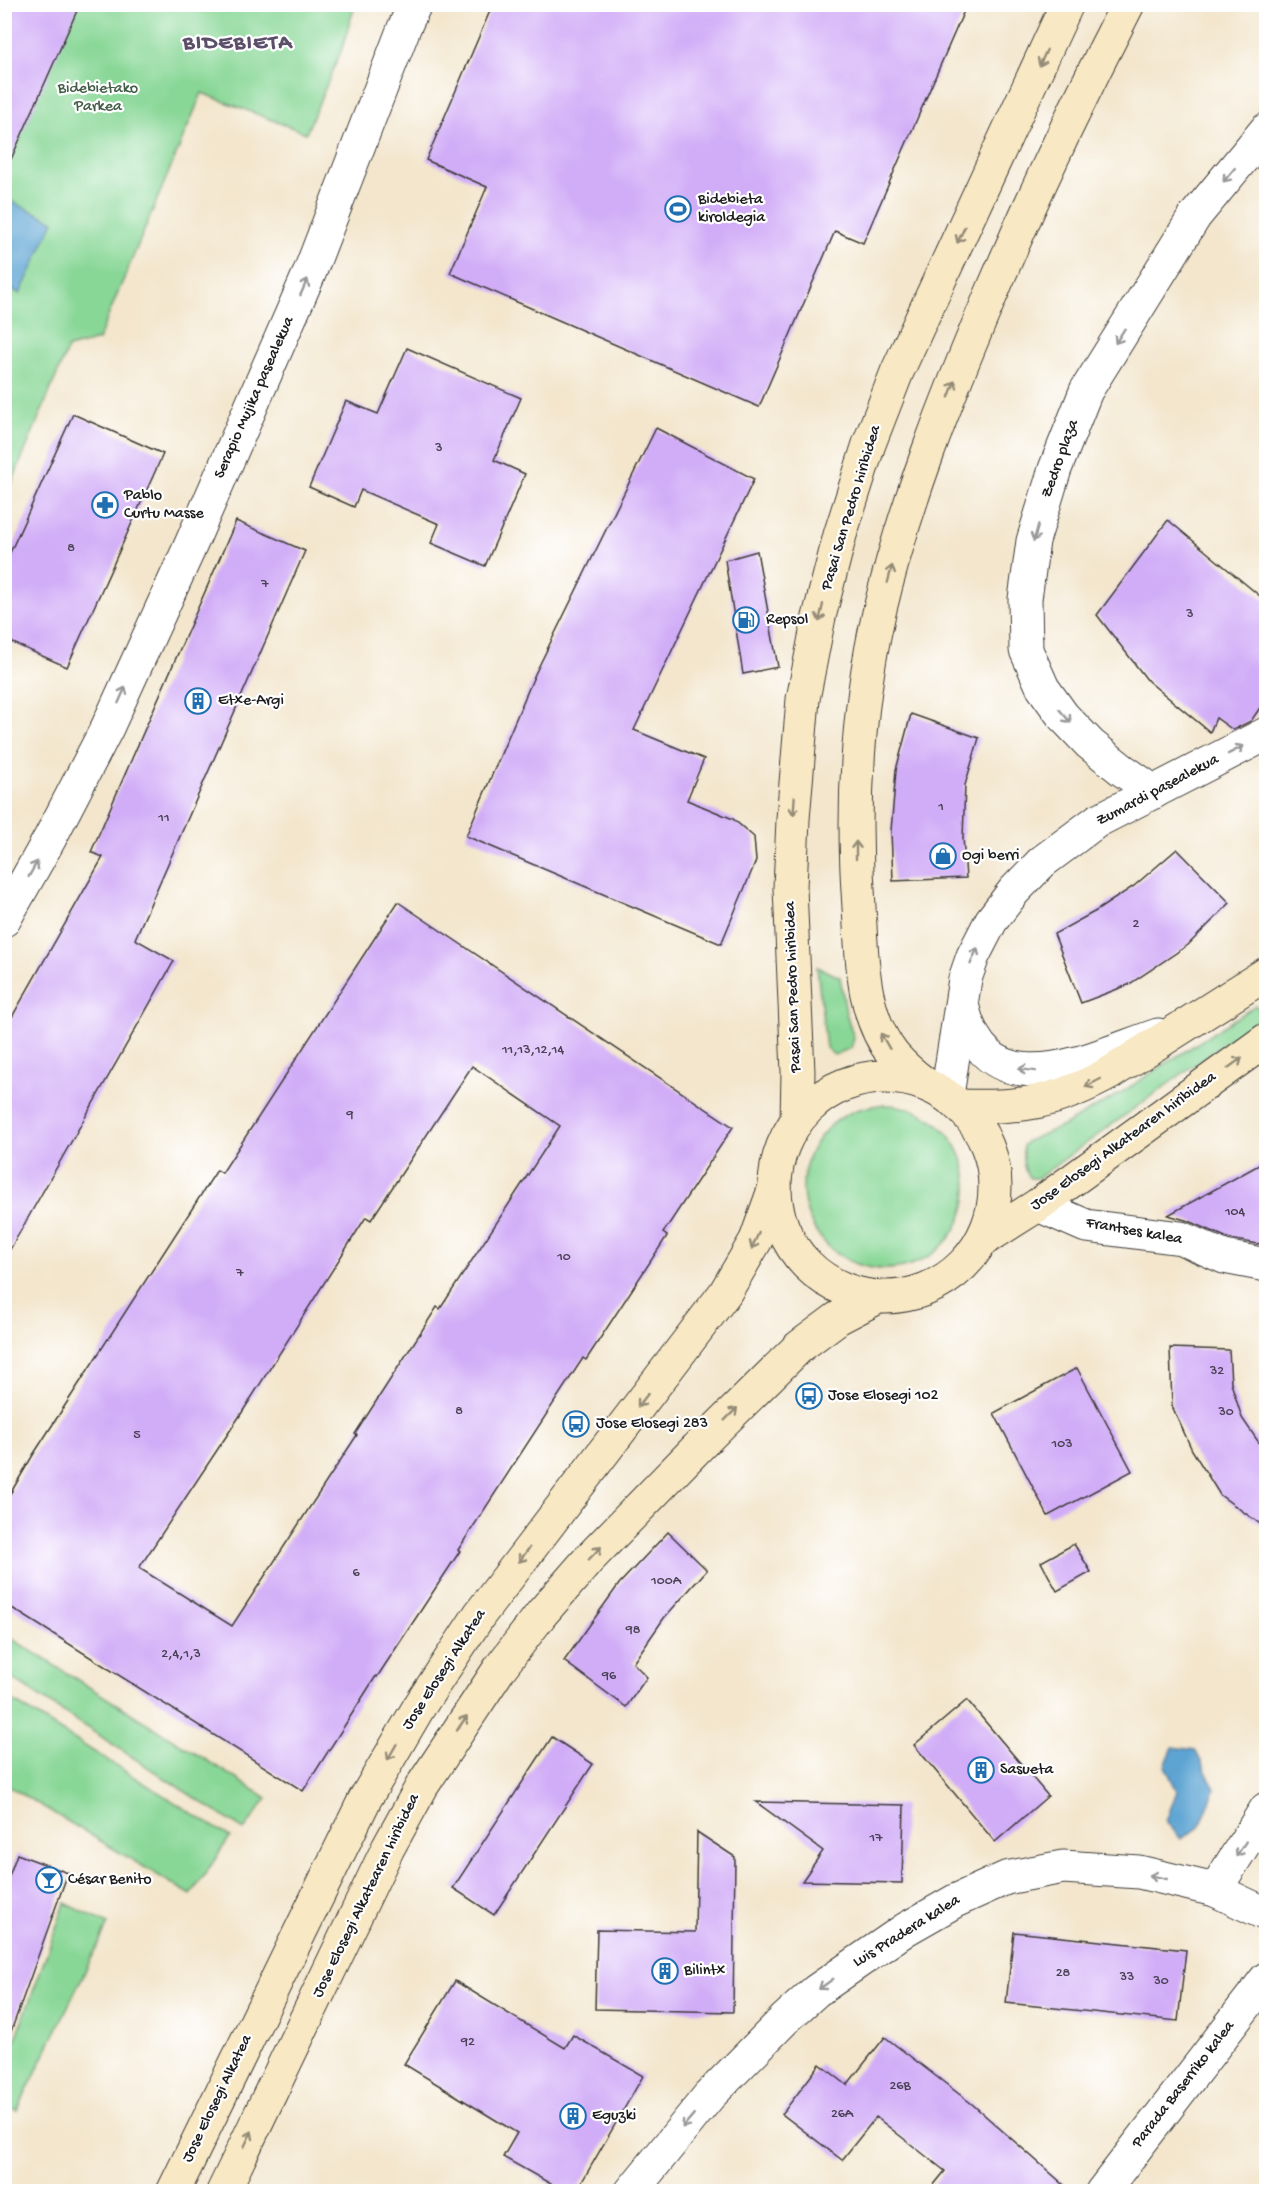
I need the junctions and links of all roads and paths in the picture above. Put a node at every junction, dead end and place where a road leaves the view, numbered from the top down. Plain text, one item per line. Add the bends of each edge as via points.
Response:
1 (1067, 4) edge
2 (1128, 4) edge
3 (407, 12) edge
4 (1266, 129) edge
5 (1266, 734) edge
6 (1154, 792) junction
7 (4, 920) edge
8 (1266, 974) edge
9 (962, 1004) junction
10 (1183, 1027) junction
11 (1266, 1040) edge
12 (944, 1095) junction
13 (797, 1121) junction
14 (775, 1186) junction
15 (1038, 1205) junction
16 (981, 1241) junction
17 (1266, 1266) edge
18 (878, 1297) junction
19 (1266, 1809) edge
20 (1215, 1890) junction
21 (1266, 1914) edge
22 (1266, 1979) edge
23 (173, 2192) edge
24 (223, 2192) edge
25 (631, 2192) edge
26 (1102, 2192) edge

1 -> 13 main road, Pasai San Pedro hiribidea via 897,372 840,535 819,617 803,699 792,830
12 -> 2 main road via 894,1055 871,1011 862,956 856,870 857,778 864,699 879,615 923,463 1026,214
7 -> 3 street, Serapio Mujika pasealekua via 107,728 188,551 309,274
4 -> 6 street, Zedro plaza via 1195,216 1086,391 1055,469 1033,541 1025,599 1026,650 1043,688 1090,744
6 -> 5 street, Zumardi pasealekua
9 -> 6 street, Zumardi pasealekua via 974,956 991,921 1014,891 1042,862 1097,821
8 - 10 main road
10 -> 9 street, Zumardi pasealekua via 1060,1068 1019,1070 985,1052 966,1022
9 - 12 street, Zumardi pasealekua
10 -> 12 main road via 1110,1073 1062,1097 998,1107
15 -> 11 main road, Jose Elosegi Alkatearen hiribidea
12 - 13 main road via 896,1077 868,1078 841,1086 816,1101
12 - 16 main road via 979,1128 991,1155 995,1185 992,1214
13 - 14 main road via 781,1152
14 - 18 main road via 788,1240 804,1262 825,1280
14 -> 23 main road, Jose Elosegi Alkatea via 756,1240 725,1293 480,1614 419,1707 365,1799
15 - 16 main road, Jose Elosegi Alkatearen hiribidea
15 - 17 street, Frantses kalea via 1086,1226 1180,1238 1224,1257
16 - 18 main road via 966,1262 926,1290
24 -> 18 main road, Jose Elosegi Alkatearen hiribidea via 388,1848 422,1786 500,1668 589,1559 799,1347 838,1318
19 -> 20 street
20 - 21 street, Luis Pradera kalea
20 -> 25 street, Luis Pradera kalea via 1140,1872 1064,1867 1006,1878 955,1901 816,1991 709,2096
22 - 26 street, Parada Baserriko kalea

